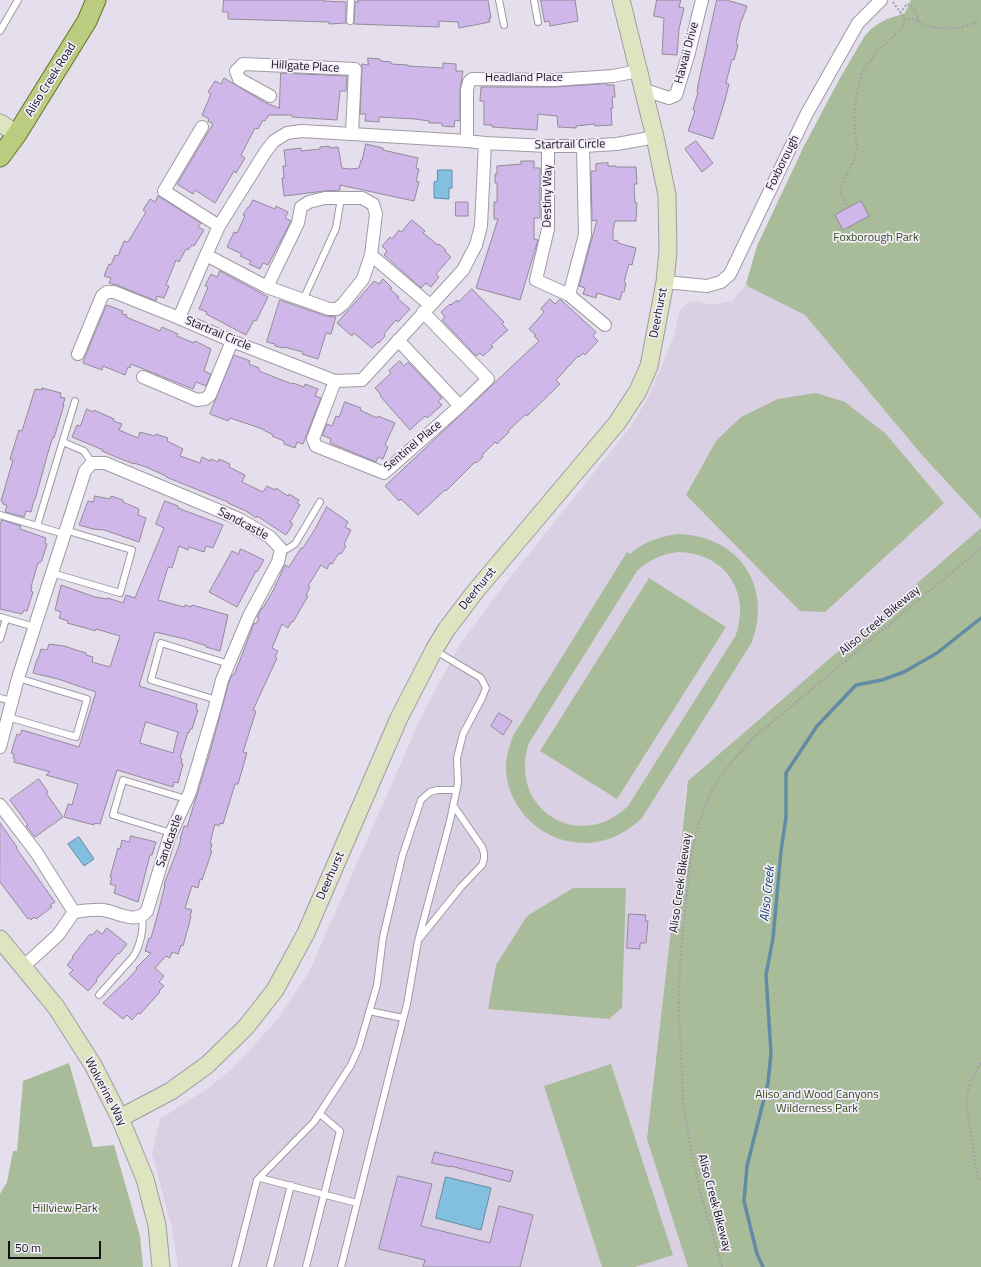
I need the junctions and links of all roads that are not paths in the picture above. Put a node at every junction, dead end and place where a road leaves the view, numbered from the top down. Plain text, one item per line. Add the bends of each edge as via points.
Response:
1 (18, 0) edge
2 (96, 0) edge
3 (351, 0) edge
4 (499, 0) edge
5 (534, 0) edge
6 (621, 0) edge
7 (702, 0) edge
8 (881, 0) edge
9 (350, 21) dead end
10 (538, 22) dead end
11 (504, 25) dead end
12 (0, 30) edge
13 (638, 71) junction
14 (642, 89) junction
15 (270, 96) dead end
16 (0, 122) edge
17 (202, 127) dead end
18 (17, 134) junction
19 (352, 134) junction
20 (654, 137) junction
21 (467, 141) junction
22 (484, 143) junction
23 (548, 146) junction
24 (583, 146) junction
25 (0, 157) edge
26 (341, 198) junction
27 (219, 226) junction
28 (206, 255) junction
29 (371, 255) junction
30 (666, 282) junction
31 (267, 287) junction
32 (569, 295) junction
33 (303, 300) junction
34 (427, 308) junction
35 (179, 318) junction
36 (605, 325) dead end
37 (398, 340) junction
38 (232, 341) junction
39 (78, 354) dead end
40 (143, 377) dead end
41 (335, 382) junction
42 (75, 401) dead end
43 (460, 406) junction
44 (63, 442) junction
45 (92, 463) junction
46 (320, 502) dead end
47 (0, 515) edge
48 (38, 526) junction
49 (64, 532) junction
50 (281, 549) junction
51 (52, 573) junction
52 (3, 618) edge
53 (35, 627) junction
54 (0, 639) edge
55 (434, 650) junction
56 (229, 664) junction
57 (18, 678) junction
58 (6, 699) edge
59 (217, 700) junction
60 (8, 717) junction
61 (0, 747) edge
62 (456, 790) junction
63 (186, 799) junction
64 (0, 805) edge
65 (453, 805) junction
66 (172, 833) junction
67 (74, 912) junction
68 (142, 917) junction
69 (0, 939) edge
70 (418, 941) junction
71 (24, 966) junction
72 (99, 995) dead end
73 (369, 1011) junction
74 (403, 1018) junction
75 (320, 1114) junction
76 (120, 1118) junction
77 (260, 1178) junction
78 (291, 1185) junction
79 (324, 1194) junction
80 (357, 1203) junction
81 (161, 1267) edge
82 (235, 1267) edge
83 (270, 1267) edge
84 (306, 1267) edge
85 (341, 1267) edge

1 - 12 lane
2 - 18 main road, Aliso Creek Road via 87,21
3 - 9 lane
4 - 11 lane
5 - 10 lane
6 - 13 street, Deerhurst
7 - 14 street, Hawaii Drive via 676,95 669,98
8 - 30 street, Foxborough via 858,23 806,115 730,274 721,282 707,286
13 - 14 street, Deerhurst
13 - 21 street, Headland Place via 613,76 554,80 474,78 469,82 467,90
14 - 20 street, Deerhurst
15 - 19 street, Hillgate Place via 240,79 236,70 243,64 355,69
16 - 18 street
17 - 27 street via 164,191
18 - 25 main road, Aliso Creek Road
19 - 21 street, Startrail Circle
19 - 27 street, Startrail Circle via 302,131 287,133 274,140
20 - 24 street, Startrail Circle via 617,144
20 - 30 street, Deerhurst via 667,195
21 - 22 street, Startrail Circle
22 - 23 street, Startrail Circle
22 - 34 street, Startrail Circle via 481,226 476,246 463,270
23 - 24 street, Startrail Circle
23 - 32 street, Destiny Way via 548,229 536,280
24 - 32 street via 585,235
26 - 29 street via 362,198 373,204 376,214
26 - 31 street via 325,198 301,207 298,223
26 - 33 lane via 336,228
27 - 28 street, Startrail Circle
28 - 31 street
28 - 35 street, Startrail Circle
29 - 33 street via 363,279 344,304 337,309
29 - 34 street
30 - 55 street, Deerhurst via 649,366 638,391 617,423 474,593
31 - 33 street
32 - 36 street, Destiny Way
34 - 37 street, Startrail Circle
34 - 43 street, Sentinel Place via 488,379
35 - 38 street, Startrail Circle
35 - 39 street via 114,292 107,292 102,296
37 - 41 street, Startrail Circle via 362,380
37 - 43 street
38 - 40 street via 210,395 205,399 197,400
38 - 41 street, Startrail Circle
41 - 43 street, Sentinel Place via 313,439 316,446 384,474
42 - 44 lane
44 - 45 lane via 84,452
44 - 48 lane
45 - 49 street via 85,471
45 - 50 street, Sandcastle via 105,463 239,519 270,537
46 - 50 lane via 294,544 288,549
47 - 48 lane
48 - 49 lane
49 - 51 street
49 - 51 lane via 132,550 120,593
50 - 56 street, Sandcastle via 278,562 249,616
51 - 53 street
52 - 53 lane
52 - 54 lane
53 - 57 street
55 - 62 lane via 481,678 486,688 463,734 457,758
55 - 76 street, Deerhurst via 399,718 306,933 275,990 246,1027 207,1065 171,1091
56 - 59 street, Sandcastle
56 - 59 lane via 161,643 151,680
57 - 58 street
57 - 60 lane via 87,698 76,737
58 - 60 street
59 - 63 street, Sandcastle
60 - 61 street
62 - 65 lane
62 - 73 lane via 430,792 421,800 402,857
63 - 66 street, Sandcastle
63 - 66 lane via 123,780 113,815
64 - 67 street via 36,852
65 - 70 lane
65 - 70 lane via 482,847 484,859 482,865
66 - 68 street, Sandcastle via 147,911
67 - 68 street via 102,910 135,918
67 - 71 street via 58,935
68 - 72 lane via 144,926 137,952
69 - 71 street, Wolverine Way
70 - 74 lane
71 - 76 street, Wolverine Way via 56,1007 93,1065
73 - 74 lane
73 - 75 lane via 351,1065
74 - 80 lane
75 - 77 lane
75 - 79 lane via 340,1131
76 - 81 street, Wolverine Way via 147,1186 157,1225
77 - 78 lane
77 - 82 lane via 257,1180
78 - 79 lane
78 - 83 lane
79 - 80 lane
79 - 84 lane
80 - 85 lane

